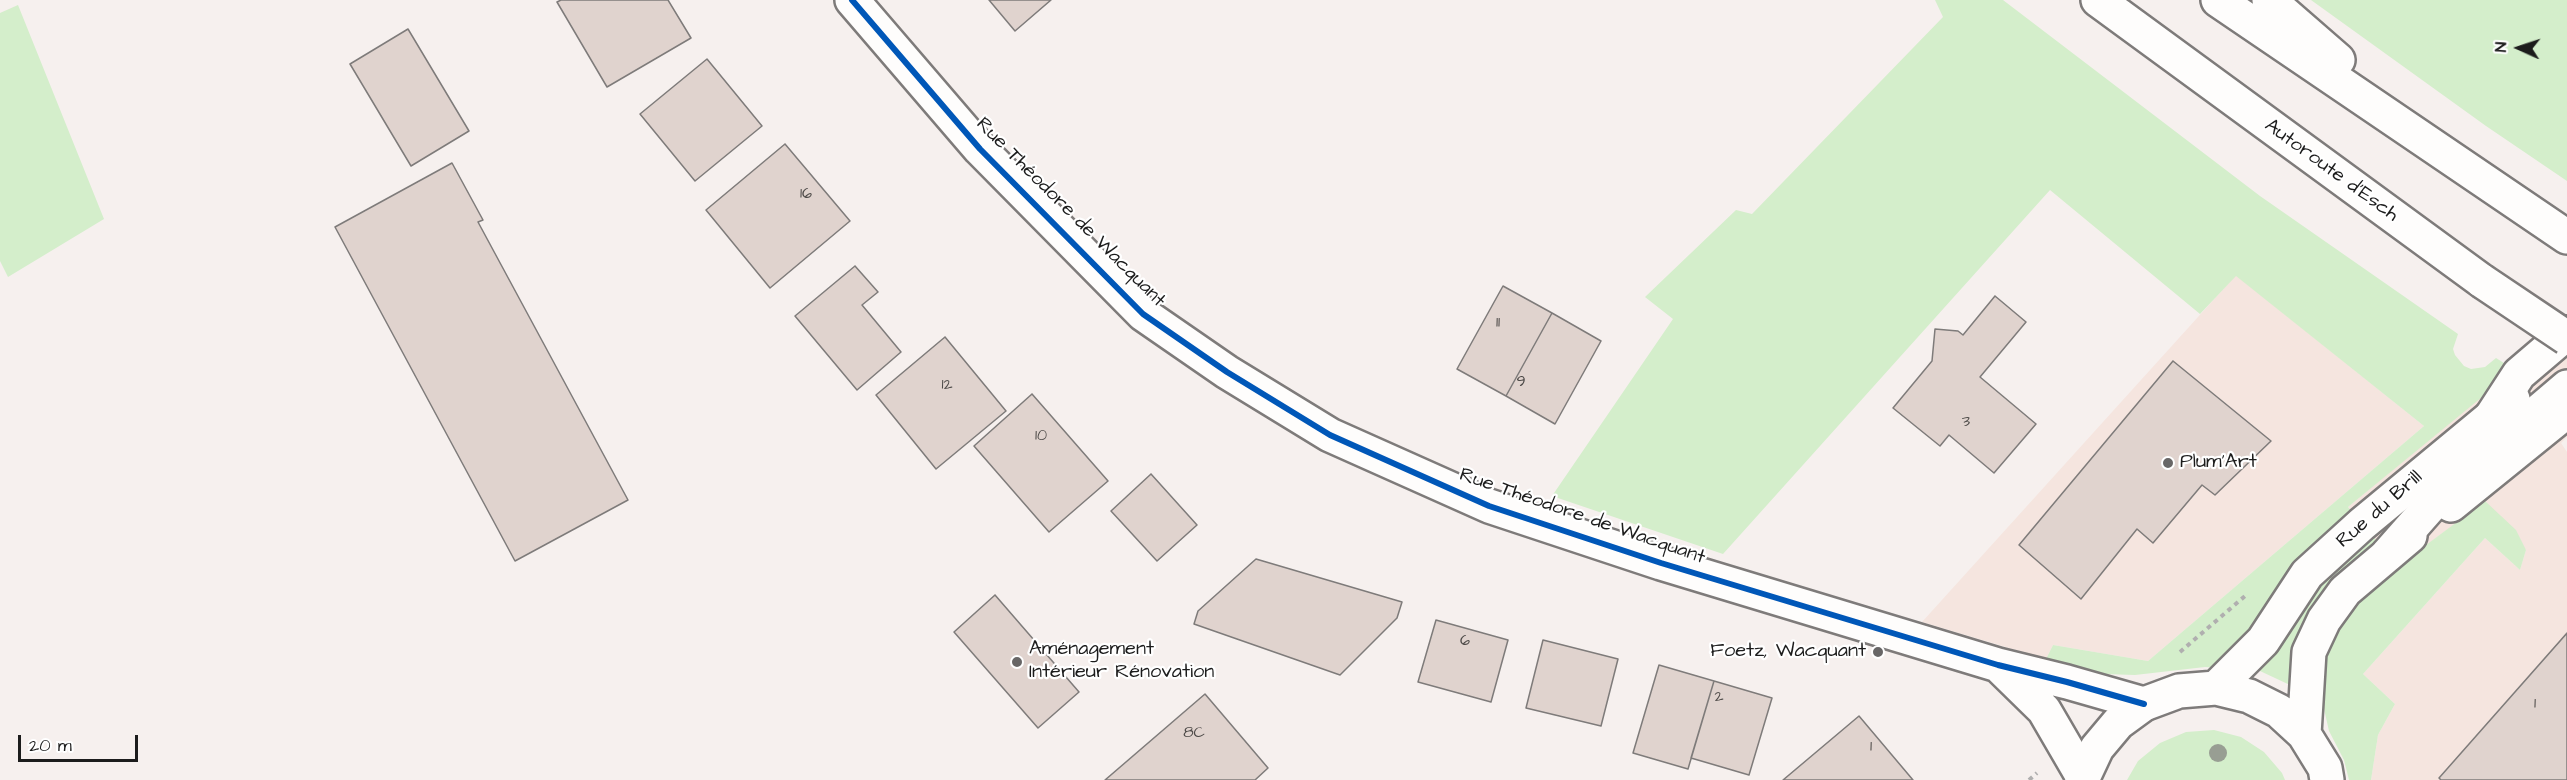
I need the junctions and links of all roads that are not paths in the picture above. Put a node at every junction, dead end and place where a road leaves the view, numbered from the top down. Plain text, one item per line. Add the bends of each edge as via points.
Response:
1 (852, 0) edge
2 (2098, 0) edge
3 (2217, 0) edge
4 (2269, 0) edge
5 (2448, 156) junction
6 (2558, 230) edge
7 (2567, 333) edge
8 (2567, 338) edge
9 (2567, 353) edge
10 (2567, 387) edge
11 (2567, 411) edge
12 (2492, 417) junction
13 (2388, 554) junction
14 (1998, 665) junction
15 (2216, 688) junction
16 (2144, 704) junction
17 (2304, 734) junction
18 (2083, 778) edge
19 (2327, 780) edge

1 - 14 main road, Rue Théodore de Wacquant via 981,149 1143,314 1227,372 1330,435 1489,506 1661,563
2 - 8 main road, Autoroute d'Esch, bridge via 2482,281
3 - 5 main road
4 - 5 main road
5 - 6 main road
7 - 12 main road via 2519,374
9 - 12 main road, Rue du Brill
10 - 13 main road via 2440,495
11 - 13 main road, Rue du Brill
12 - 15 main road, Rue du Brill via 2307,574 2263,641
13 - 17 main road, Rue du Brill via 2345,591 2319,630 2309,652
14 - 16 main road, Rue Théodore de Wacquant
14 - 18 main road, Rue Théodore de Wacquant via 2044,710
15 - 16 main road via 2179,691
15 - 17 main road via 2249,696 2279,711
16 - 18 main road via 2118,723 2097,748
17 - 19 main road via 2325,768

